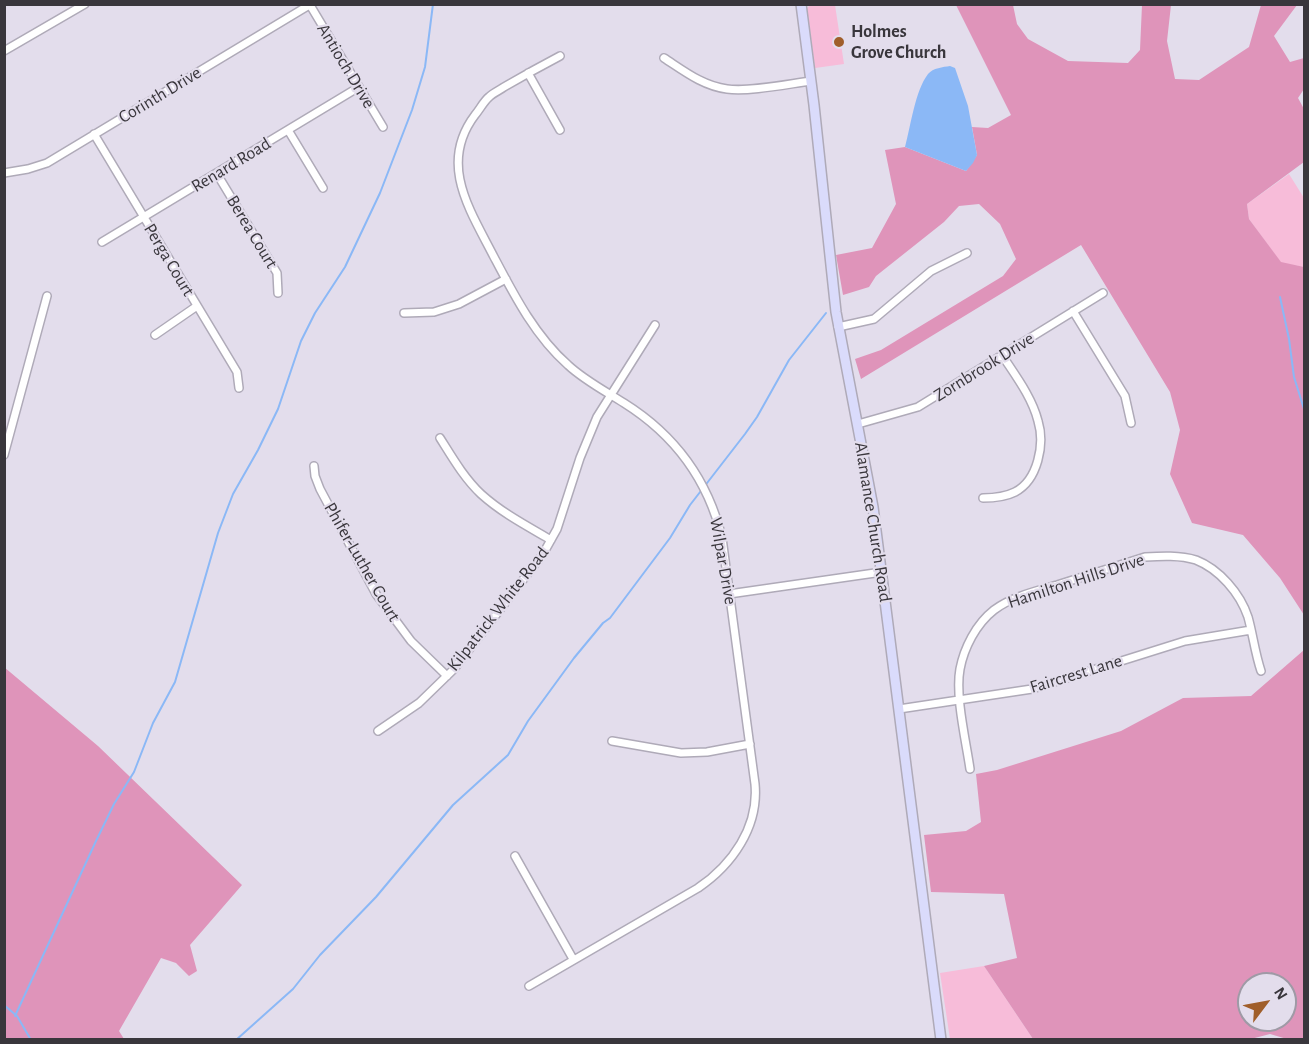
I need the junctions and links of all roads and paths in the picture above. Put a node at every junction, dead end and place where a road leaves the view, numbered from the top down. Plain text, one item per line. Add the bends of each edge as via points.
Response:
1 (85, 4) edge
2 (801, 4) edge
3 (310, 5) edge
4 (4, 51) edge
5 (560, 56) dead end
6 (664, 58) dead end
7 (528, 73) junction
8 (811, 81) junction
9 (359, 87) junction
10 (383, 127) dead end
11 (288, 130) junction
12 (560, 130) dead end
13 (94, 134) junction
14 (4, 173) edge
15 (217, 174) junction
16 (323, 188) dead end
17 (143, 217) junction
18 (102, 242) dead end
19 (967, 253) dead end
20 (506, 279) junction
21 (278, 293) dead end
22 (1103, 293) dead end
23 (47, 296) dead end
24 (197, 306) junction
25 (1073, 311) junction
26 (404, 313) dead end
27 (655, 325) dead end
28 (838, 327) junction
29 (155, 334) dead end
30 (1002, 355) junction
31 (239, 388) dead end
32 (611, 395) junction
33 (1131, 423) dead end
34 (858, 424) junction
35 (440, 438) dead end
36 (4, 455) edge
37 (314, 466) dead end
38 (984, 498) dead end
39 (551, 540) junction
40 (882, 572) junction
41 (729, 594) junction
42 (1251, 630) junction
43 (1261, 671) dead end
44 (447, 676) junction
45 (960, 699) junction
46 (899, 708) junction
47 (378, 731) dead end
48 (612, 741) dead end
49 (750, 744) junction
50 (969, 770) dead end
51 (515, 856) dead end
52 (573, 960) junction
53 (529, 986) dead end
54 (941, 1040) edge

1 - 4 street
2 - 8 main road, Alamance Church Road
3 - 9 street, Antioch Drive
3 - 13 street, Corinth Drive
5 - 7 street, Wilpar Drive
6 - 8 street via 693,77 727,89
7 - 12 street
7 - 20 street, Wilpar Drive via 489,96 468,125 459,151 458,177 466,202
8 - 28 main road, Alamance Church Road
9 - 10 street, Antioch Drive
9 - 11 street, Renard Road
11 - 15 street, Renard Road
11 - 16 street
13 - 14 street, Corinth Drive via 47,163
13 - 17 street, Perga Court
15 - 17 street, Renard Road
15 - 21 street, Berea Court via 276,273
17 - 18 street, Renard Road
17 - 24 street, Perga Court
19 - 28 street via 931,271 874,319
20 - 26 street via 459,304 434,312
20 - 32 street, Wilpar Drive via 551,348 569,366
22 - 25 street, Zornbrook Drive
23 - 36 street
24 - 29 street
24 - 31 street, Perga Court via 237,372
25 - 30 street, Zornbrook Drive
25 - 33 street via 1125,396
27 - 32 street, Kilpatrick White Road
28 - 34 main road, Alamance Church Road
30 - 34 street, Zornbrook Drive via 918,407
30 - 38 street via 1038,419 1040,449 1028,481 1017,491
32 - 39 street, Kilpatrick White Road via 588,437
32 - 41 street, Wilpar Drive via 665,433 698,476 719,525
34 - 40 main road, Alamance Church Road
35 - 39 street via 480,493 506,514
37 - 44 street, Phifer-Luther Court via 320,489 376,594 411,641
39 - 44 street, Kilpatrick White Road
40 - 41 street
40 - 46 main road, Alamance Church Road
41 - 49 street, Wilpar Drive
42 - 43 street, Hamilton Hills Drive
42 - 45 street, Faircrest Lane via 1185,641 1032,689
42 - 45 street, Hamilton Hills Drive via 1240,600 1212,569 1195,560 1145,557 1021,596 991,612 965,651
44 - 47 street, Kilpatrick White Road via 419,703
45 - 46 street, Faircrest Lane
45 - 50 street, Hamilton Hills Drive
46 - 54 main road, Alamance Church Road
48 - 49 street via 681,753
49 - 52 street, Wilpar Drive via 754,810 745,836 728,862 698,888
51 - 52 street
52 - 53 street, Wilpar Drive

